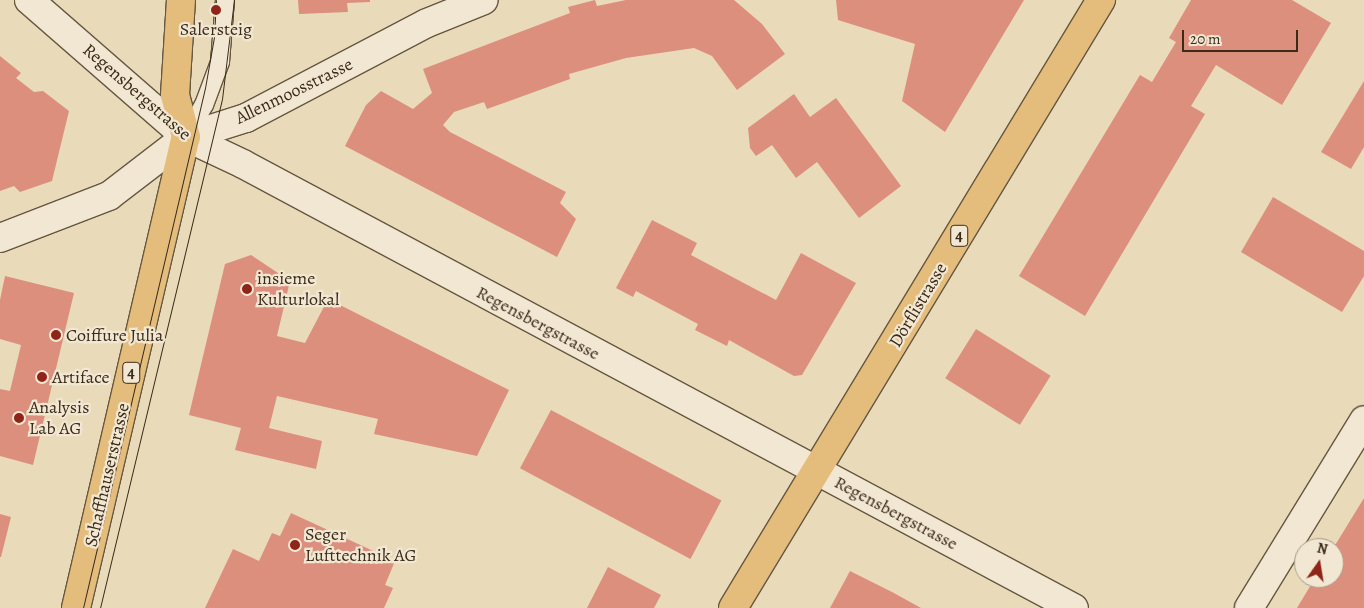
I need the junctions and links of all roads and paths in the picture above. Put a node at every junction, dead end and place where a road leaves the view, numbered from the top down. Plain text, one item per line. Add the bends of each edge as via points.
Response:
1 (29, 0) edge
2 (181, 0) edge
3 (225, 0) edge
4 (484, 0) edge
5 (1101, 0) edge
6 (186, 137) junction
7 (0, 238) edge
8 (1364, 420) edge
9 (816, 471) junction
10 (76, 608) edge
11 (733, 608) edge
12 (1074, 608) edge
13 (1249, 608) edge

1 - 6 street, Regensbergstrasse
2 - 6 main road, Schaffhauserstrasse / 4 via 175,96
3 - 6 lane, Schaffhauserstrasse via 220,62 204,105
4 - 6 street, Allenmoosstrasse via 427,23 246,118
5 - 9 main road, Dörflistrasse / 4
6 - 7 street, Allenmoosstrasse via 109,196
6 - 9 street, Regensbergstrasse via 243,164
6 - 10 main road, Schaffhauserstrasse / 4
8 - 13 street
9 - 11 main road, Dörflistrasse / 4
9 - 12 street, Regensbergstrasse

